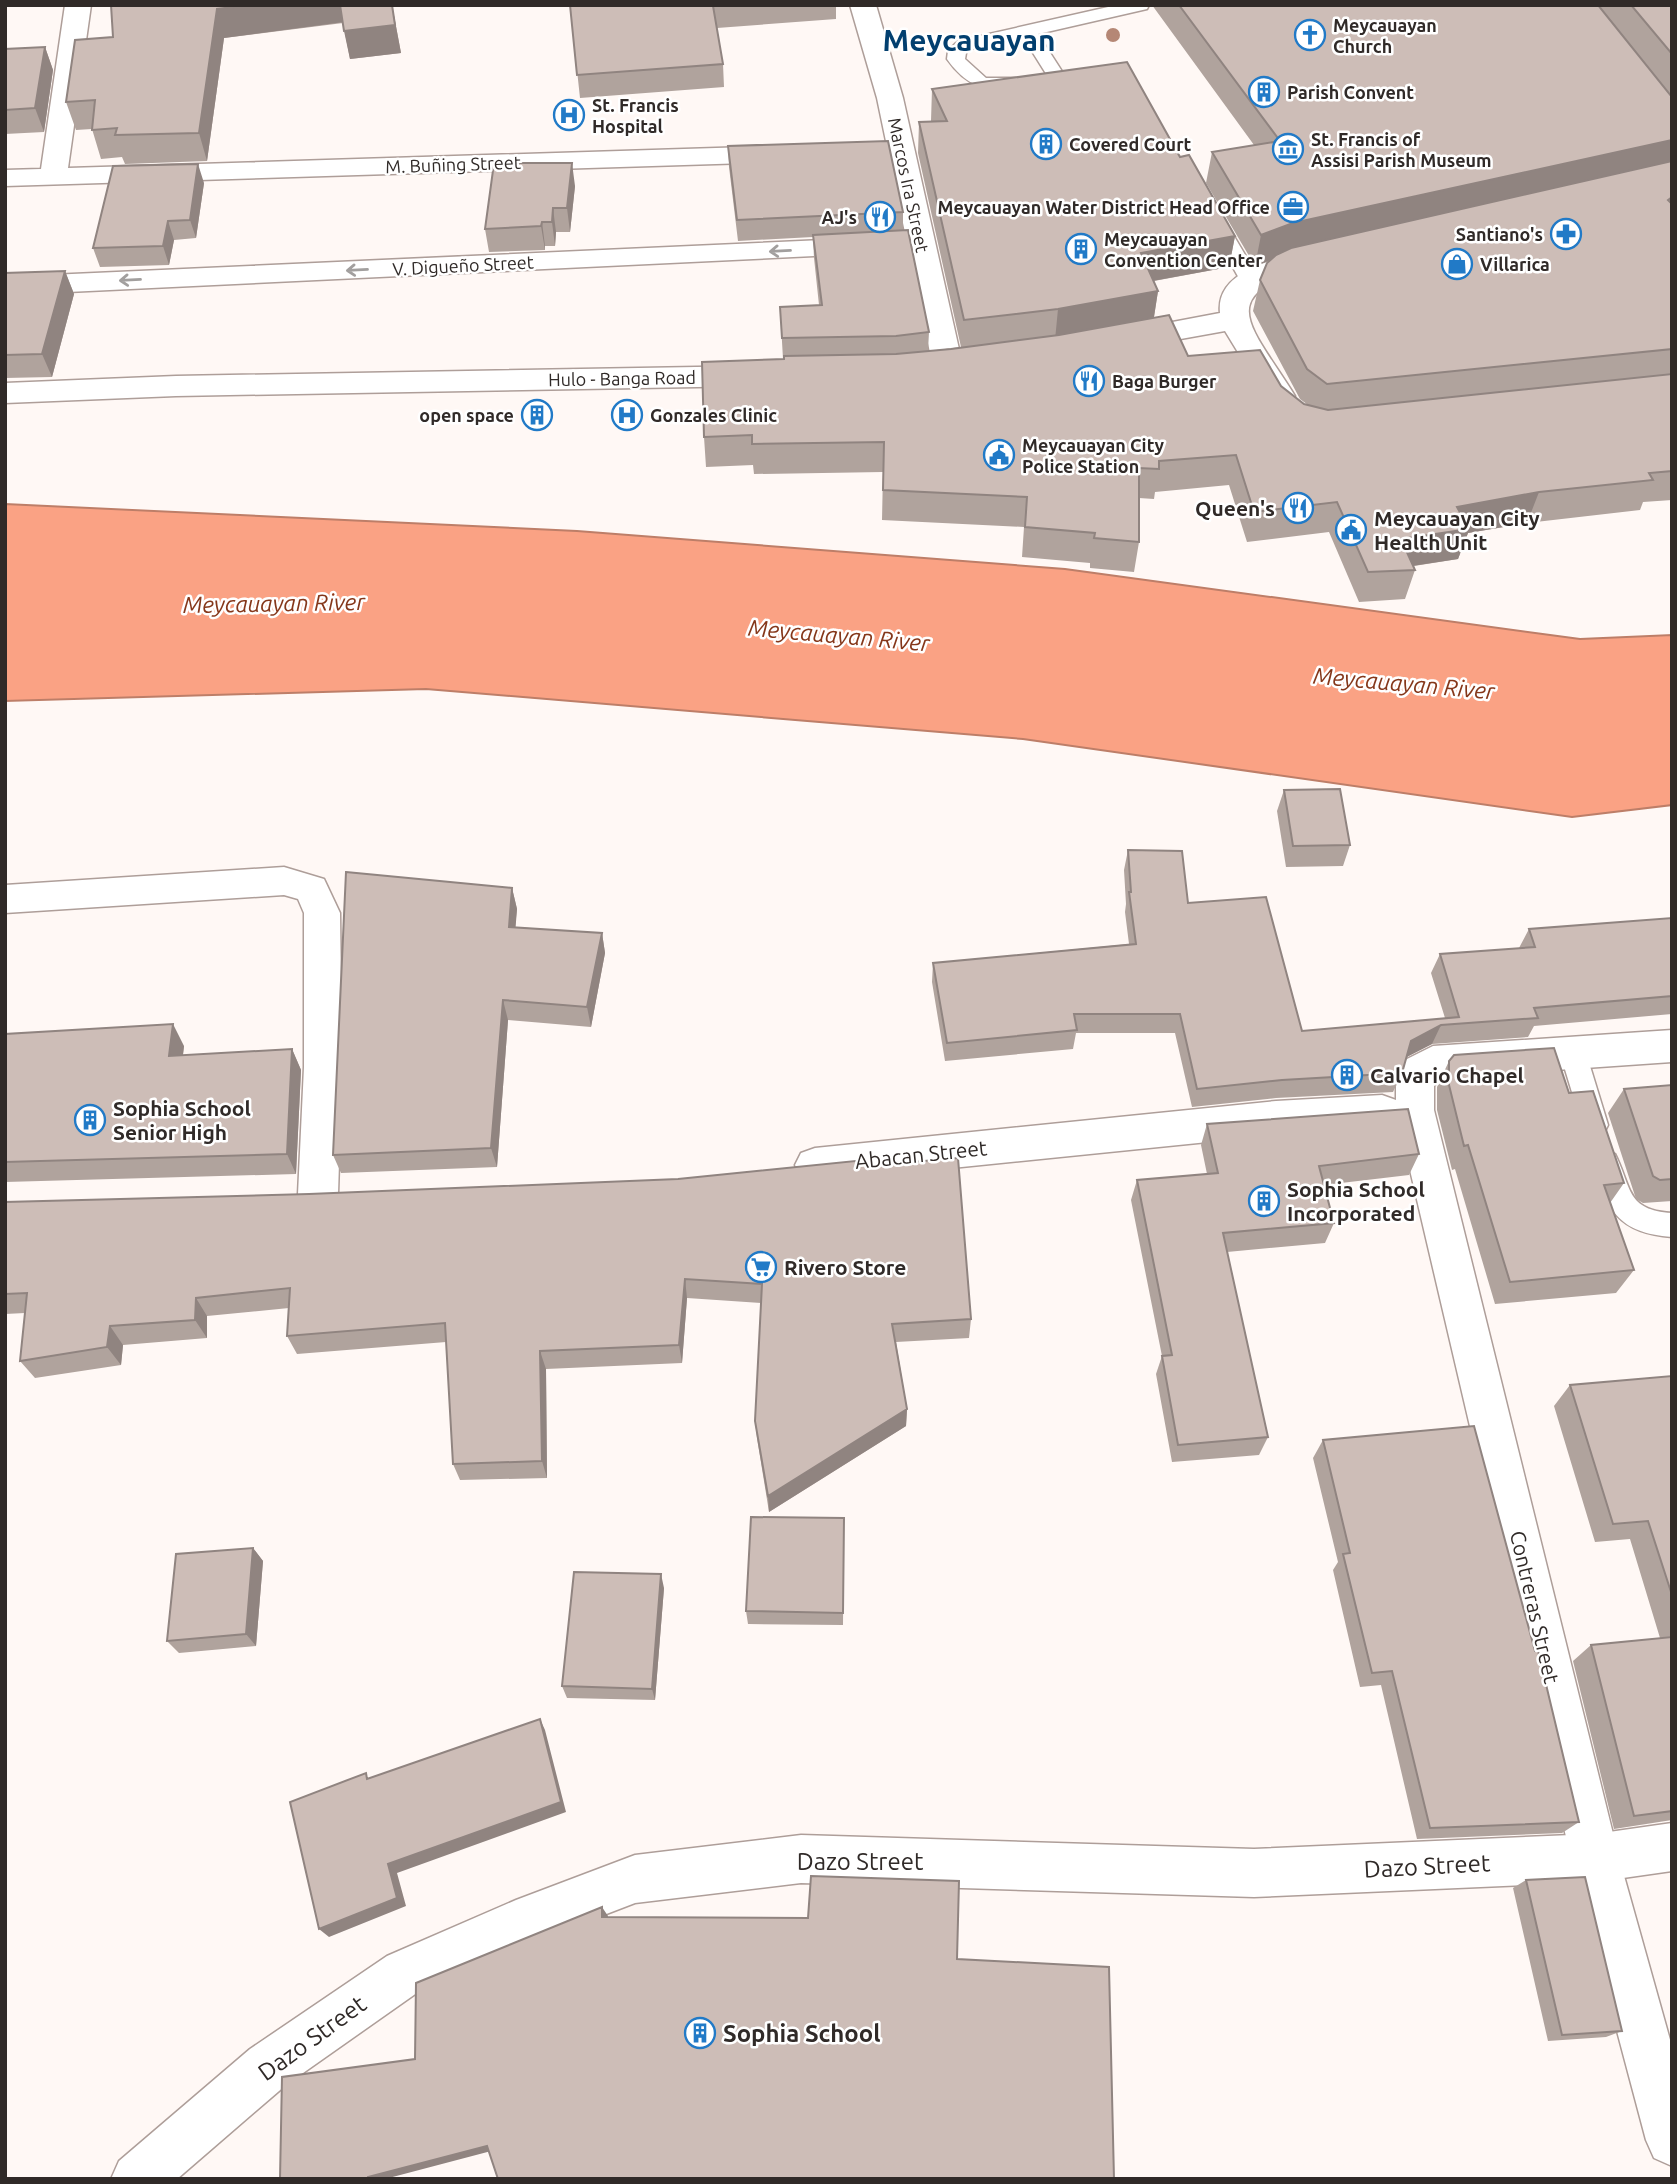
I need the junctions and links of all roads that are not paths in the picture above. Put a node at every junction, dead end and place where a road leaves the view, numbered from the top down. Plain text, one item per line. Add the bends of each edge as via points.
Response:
1 (78, 5) edge
2 (863, 5) edge
3 (1141, 5) edge
4 (1027, 30) junction
5 (804, 154) edge
6 (53, 177) junction
7 (5, 178) edge
8 (1205, 203) edge
9 (922, 244) junction
10 (1332, 255) edge
11 (1250, 280) junction
12 (5, 286) edge
13 (1235, 320) junction
14 (1101, 344) edge
15 (948, 367) edge
16 (788, 375) edge
17 (5, 393) edge
18 (1296, 418) edge
19 (5, 899) edge
20 (1672, 1046) edge
21 (1573, 1053) junction
22 (1417, 1090) junction
23 (778, 1169) edge
24 (359, 1192) edge
25 (318, 1194) junction
26 (277, 1195) edge
27 (1672, 1225) edge
28 (1672, 1847) edge
29 (1595, 1858) junction
30 (1672, 2140) edge
31 (137, 2179) edge

1 - 6 street
2 - 9 street, Marcos Ira Street via 890,98 887,151
3 - 4 lane
4 - 4 lane via 964,44 956,58 980,84 1062,75
5 - 6 street, M. Buñing Street
6 - 7 street, M. Buñing Street
8 - 11 lane
9 -> 12 street, V. Digueño Street
9 - 15 street, Marcos Ira Street
10 - 11 street
11 - 13 street via 1234,304
13 - 14 street
13 - 18 street
16 - 17 street, Hulo - Banga Road
19 - 25 street via 284,881 312,889 322,913
20 - 21 street, Abacan Street
21 - 22 street, Abacan Street via 1433,1062
21 - 27 lane via 1623,1208 1635,1218
22 - 23 street, Abacan Street via 1276,1118
22 - 29 street, Contreras Street
24 - 25 street
25 - 26 street
28 - 29 street, Dazo Street
29 - 30 street, Contreras Street
29 - 31 street, Dazo Street via 1254,1873 801,1859 635,1879 404,1973 268,2067

